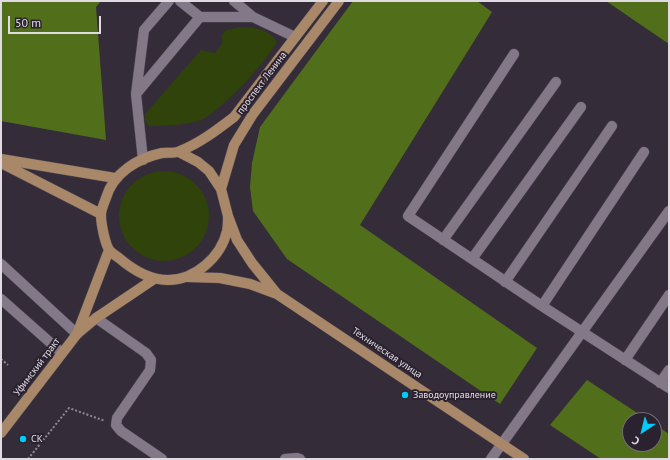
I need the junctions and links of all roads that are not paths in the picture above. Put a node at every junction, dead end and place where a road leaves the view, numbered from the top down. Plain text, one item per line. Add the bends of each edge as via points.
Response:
1 (169, 1) edge
2 (180, 1) edge
3 (234, 1) edge
4 (247, 1) edge
5 (323, 1) edge
6 (339, 1) edge
7 (253, 17) junction
8 (200, 18) junction
9 (295, 37) junction
10 (514, 54) dead end
11 (556, 82) dead end
12 (136, 94) junction
13 (580, 107) dead end
14 (612, 126) dead end
15 (179, 152) junction
16 (644, 152) dead end
17 (1, 159) edge
18 (143, 160) junction
19 (1, 163) edge
20 (115, 178) junction
21 (221, 189) junction
22 (669, 211) edge
23 (101, 214) junction
24 (228, 216) junction
25 (443, 240) junction
26 (110, 250) junction
27 (472, 259) junction
28 (1, 264) edge
29 (183, 277) junction
30 (154, 279) junction
31 (505, 282) junction
32 (276, 294) junction
33 (669, 295) edge
34 (1, 300) edge
35 (542, 306) junction
36 (96, 318) junction
37 (583, 332) junction
38 (77, 334) junction
39 (62, 353) junction
40 (625, 360) junction
41 (669, 370) edge
42 (665, 386) edge
43 (1, 433) edge
44 (501, 444) junction
45 (162, 459) edge
46 (285, 459) edge
47 (300, 459) edge
48 (491, 459) edge
49 (524, 459) edge

1 - 12 lane via 144,30
2 - 8 lane
3 - 7 lane
4 - 7 lane
5 - 9 main road, проспект Ленина
6 - 21 main road, проспект Ленина via 242,130 231,153
7 - 8 lane
7 - 9 lane
8 - 12 lane
9 - 15 main road, проспект Ленина via 234,117 217,131
10 - 25 lane via 408,216
11 - 25 lane
12 - 18 lane
13 - 27 lane
14 - 31 lane
15 - 18 main road via 164,153
15 - 21 main road via 209,171
16 - 35 lane
17 - 20 main road
18 - 20 main road
19 - 23 main road
20 - 23 main road via 107,193
21 - 24 main road
22 - 37 lane
23 - 26 main road
24 - 29 main road via 223,243 211,260 200,270
24 - 32 main road via 237,240
25 - 27 lane
26 - 30 main road via 131,268
26 - 38 main road
27 - 31 lane
28 - 38 lane
29 - 30 main road via 169,280
29 - 32 main road via 220,278 250,284
30 - 36 main road
31 - 35 lane
32 - 44 main road, Техническая улица
33 - 40 lane
34 - 39 lane
35 - 37 lane
36 - 38 main road
36 - 45 lane via 146,353 151,360 150,370 117,418 116,425
37 - 40 lane
37 - 44 lane
38 - 39 main road, Уфимский тракт
39 - 43 main road, Уфимский тракт
40 - 42 lane
41 - 42 lane
44 - 48 lane
44 - 49 main road, Техническая улица
46 - 47 lane

